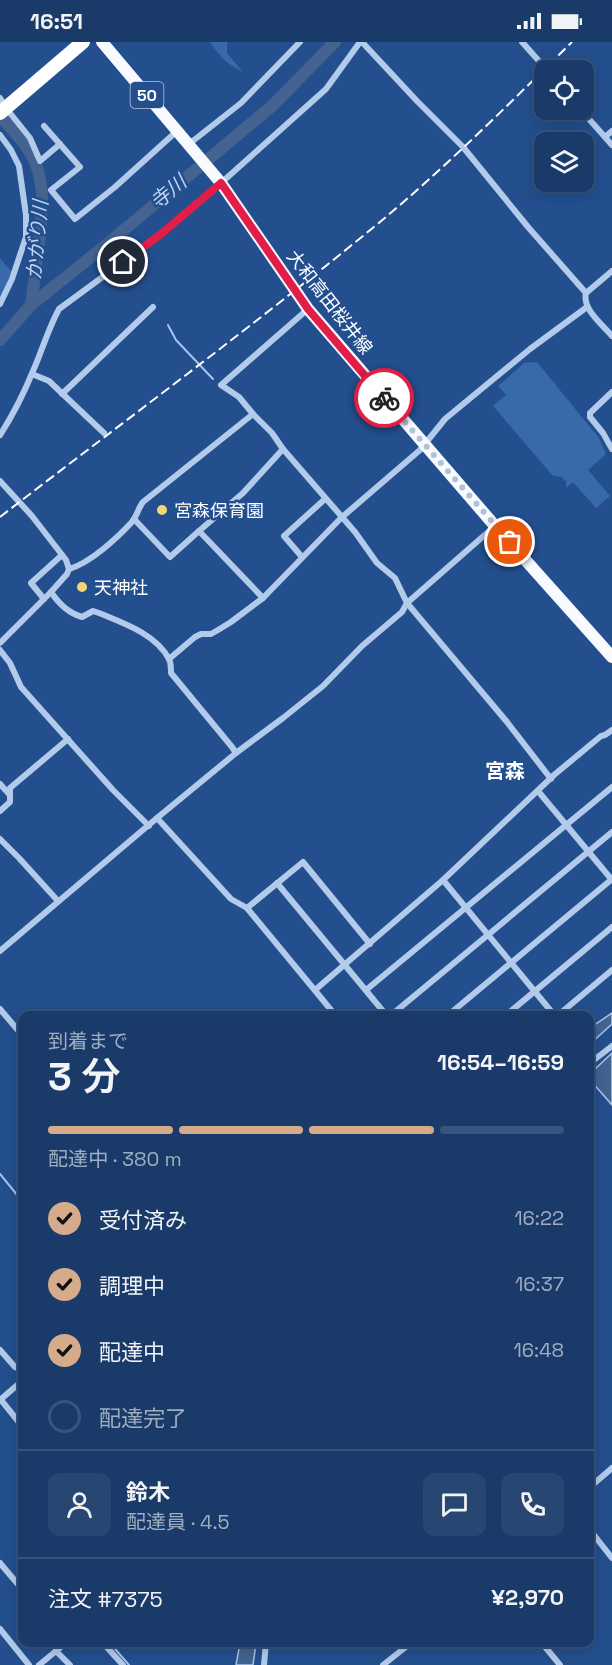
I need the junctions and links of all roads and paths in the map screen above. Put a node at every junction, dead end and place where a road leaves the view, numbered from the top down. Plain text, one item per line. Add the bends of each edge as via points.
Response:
1 (83, 42) edge
2 (102, 42) edge
3 (300, 42) edge
4 (361, 42) edge
5 (522, 42) edge
6 (538, 60) edge
7 (2, 107) edge
8 (590, 120) edge
9 (44, 126) dead end
10 (178, 131) junction
11 (612, 131) edge
12 (0, 135) edge
13 (605, 137) junction
14 (60, 144) junction
15 (612, 145) edge
16 (190, 146) junction
17 (219, 181) junction
18 (612, 271) edge
19 (586, 293) junction
20 (0, 304) edge
21 (153, 307) dead end
22 (587, 307) junction
23 (308, 309) junction
24 (612, 336) edge
25 (32, 374) junction
26 (612, 392) edge
27 (62, 394) junction
28 (253, 414) junction
29 (104, 433) dead end
30 (0, 435) edge
31 (424, 444) junction
32 (612, 448) edge
33 (283, 449) junction
34 (0, 481) edge
35 (325, 499) junction
36 (342, 518) junction
37 (134, 519) junction
38 (495, 526) junction
39 (199, 531) junction
40 (62, 555) junction
41 (302, 557) junction
42 (69, 569) junction
43 (51, 592) junction
44 (263, 598) junction
45 (44, 599) junction
46 (407, 603) junction
47 (0, 643) edge
48 (0, 650) edge
49 (612, 657) edge
50 (169, 659) junction
51 (612, 730) edge
52 (68, 740) junction
53 (236, 753) junction
54 (551, 779) junction
55 (0, 784) edge
56 (612, 787) edge
57 (538, 791) junction
58 (9, 794) junction
59 (0, 811) edge
60 (157, 818) junction
61 (566, 825) junction
62 (149, 826) junction
63 (612, 832) edge
64 (0, 839) edge
65 (588, 851) junction
66 (443, 880) junction
67 (612, 880) edge
68 (277, 883) junction
69 (58, 901) junction
70 (247, 908) junction
71 (466, 908) junction
72 (612, 927) edge
73 (488, 934) junction
74 (370, 944) junction
75 (0, 951) edge
76 (512, 962) junction
77 (345, 965) junction
78 (612, 970) edge
79 (315, 990) junction
80 (366, 990) junction
81 (535, 990) junction
82 (0, 1009) edge
83 (332, 1011) edge
84 (385, 1011) edge
85 (395, 1011) edge
86 (453, 1011) edge
87 (511, 1011) edge
88 (552, 1011) edge
89 (562, 1011) edge
90 (18, 1030) edge
91 (612, 1046) edge
92 (594, 1061) edge
93 (0, 1350) edge
94 (18, 1368) edge
95 (18, 1384) edge
96 (1, 1400) edge
97 (18, 1421) edge
98 (612, 1468) edge
99 (594, 1484) edge
100 (594, 1535) edge
101 (612, 1558) edge
102 (0, 1563) edge
103 (18, 1584) edge
104 (0, 1629) edge
105 (61, 1647) edge
106 (107, 1647) edge
107 (266, 1647) edge
108 (406, 1647) edge
109 (545, 1647) edge
110 (56, 1651) junction
111 (29, 1665) edge
112 (39, 1665) edge
113 (70, 1665) edge
114 (123, 1665) edge
115 (264, 1665) edge
116 (383, 1665) edge
117 (560, 1665) edge

1 - 7 highway
2 - 10 main road, 大和高田桜井線 / 50
3 - 16 street via 241,103
4 - 17 street via 326,89
4 - 19 street via 463,147
5 - 6 street
7 - 14 street via 30,138 40,161
8 - 13 street
9 - 14 street
10 - 14 street via 75,219 51,190 80,167
10 - 16 main road, 大和高田桜井線 / 50
11 - 13 street
12 - 20 street via 19,166 26,216 26,237
13 - 15 street
16 - 17 main road, 大和高田桜井線 / 50
17 - 23 main road, 大和高田桜井線 / 50
17 - 25 street via 161,234 59,309
18 - 19 street
19 - 22 street
21 - 27 street
22 - 24 street
22 - 31 street via 445,419
23 - 28 street via 221,385 239,397
23 - 31 main road, 大和高田桜井線 / 50
25 - 27 street via 49,381
25 - 30 street
26 - 32 street via 590,417
27 - 29 street
28 - 33 street
28 - 37 street via 154,493 138,508
31 - 36 street
31 - 38 main road, 大和高田桜井線 / 50
33 - 35 street
33 - 39 street via 243,493
34 - 40 street
35 - 36 street
35 - 41 street via 284,536
36 - 41 street
36 - 46 street via 377,563 395,578
37 - 39 street via 170,557
37 - 42 street via 90,560
38 - 46 street
38 - 49 main road, 大和高田桜井線 / 50
39 - 44 street
40 - 42 street
40 - 45 street via 31,583
41 - 44 street
42 - 43 street
43 - 45 street
43 - 50 street via 59,604 75,615 82,617 93,611 143,633
44 - 50 street via 212,634 195,637
45 - 47 street
46 - 53 street via 323,686
46 - 54 street
48 - 52 street via 21,687
50 - 53 street via 171,673
51 - 54 street
52 - 58 street via 10,788
52 - 62 street
53 - 60 street
54 - 57 street
55 - 58 street
56 - 61 street
57 - 61 street
57 - 66 street
58 - 59 street via 10,802
60 - 62 street
60 - 70 street via 231,899
61 - 65 street
61 - 71 street
62 - 69 street
63 - 65 street
64 - 69 street
65 - 67 street
65 - 73 street
66 - 71 street
66 - 74 street
67 - 76 street
68 - 70 street
68 - 74 street via 303,862
68 - 77 street
69 - 75 street
70 - 79 street
71 - 73 street
71 - 80 street
72 - 81 street
73 - 76 street
73 - 85 street
74 - 77 street
76 - 81 street
76 - 86 street
77 - 79 street
77 - 80 street
78 - 89 street
79 - 83 street
80 - 84 street
81 - 87 street
81 - 88 street
82 - 90 street
91 - 92 street
93 - 94 street
95 - 96 street
96 - 97 street
98 - 99 street
100 - 101 street
102 - 103 street
104 - 111 street
105 - 110 street
106 - 114 street
107 - 115 street
108 - 116 street
109 - 117 street
110 - 112 street
110 - 113 street

